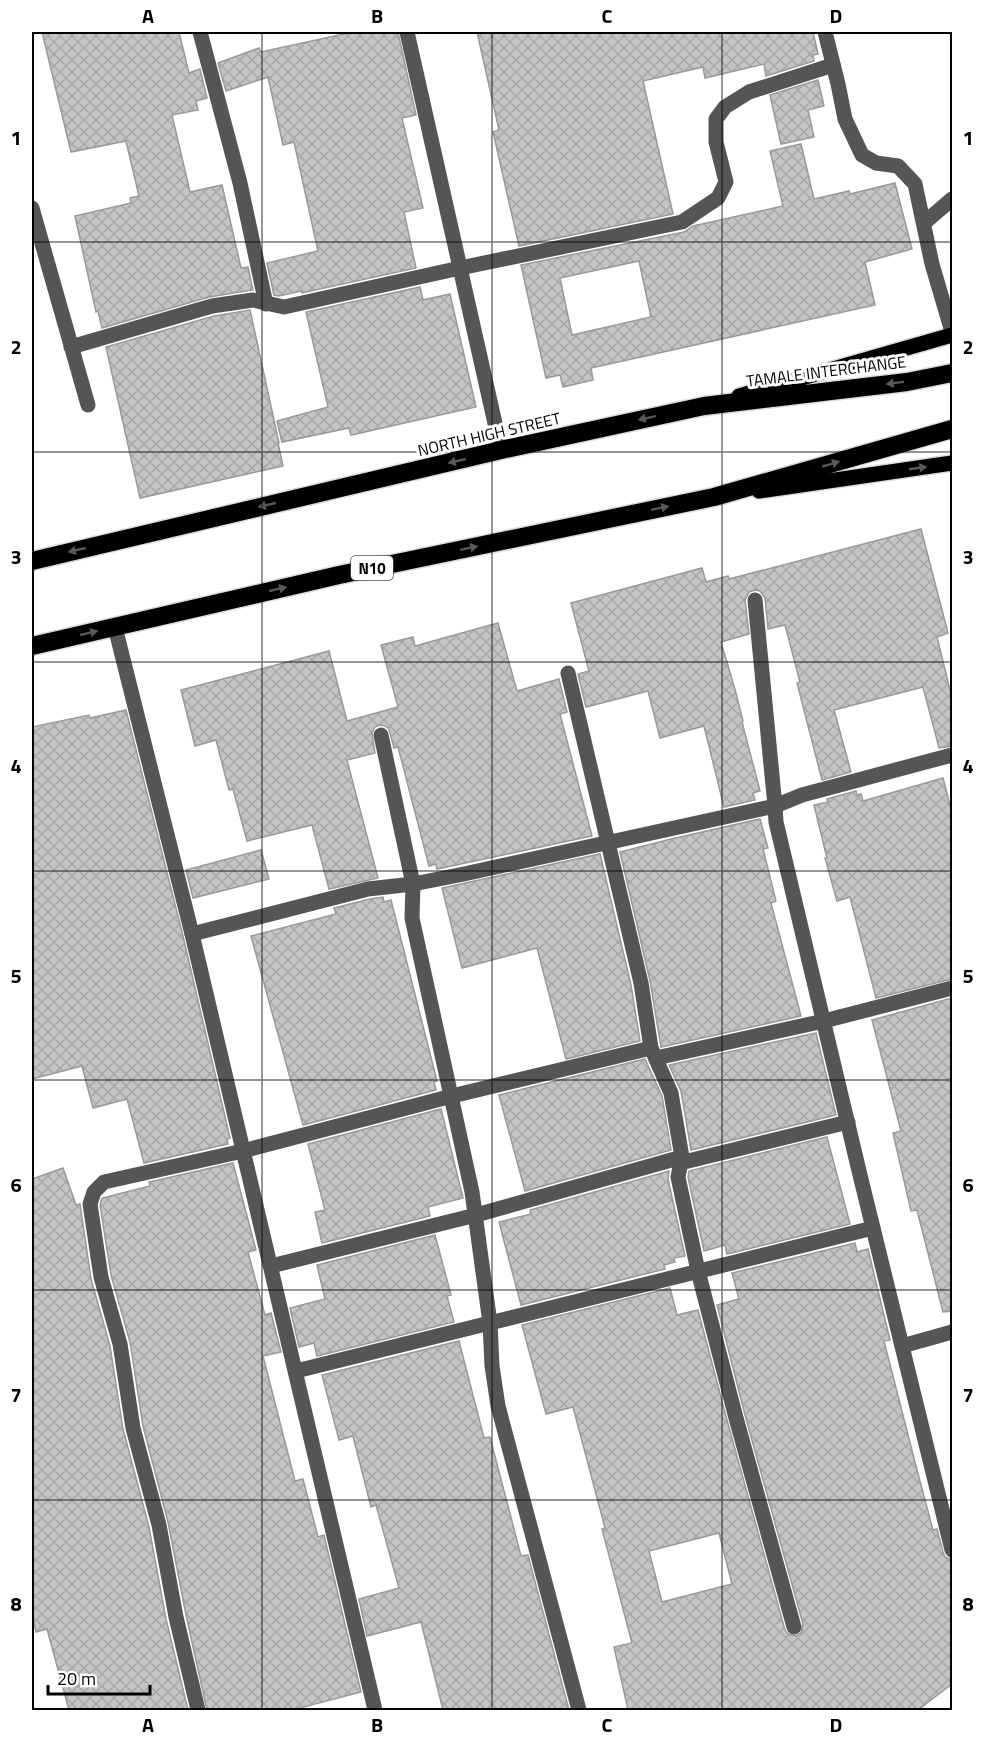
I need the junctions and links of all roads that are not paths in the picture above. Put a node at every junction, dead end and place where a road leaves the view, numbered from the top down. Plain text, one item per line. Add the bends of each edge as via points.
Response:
1 (200, 32) edge
2 (407, 32) edge
3 (825, 32) edge
4 (833, 65) junction
5 (952, 199) edge
6 (32, 208) edge
7 (924, 224) junction
8 (460, 268) junction
9 (266, 304) junction
10 (952, 334) edge
11 (71, 347) junction
12 (952, 373) edge
13 (88, 405) dead end
14 (704, 406) junction
15 (952, 429) edge
16 (501, 450) junction
17 (952, 463) edge
18 (714, 497) junction
19 (32, 561) edge
20 (754, 600) dead end
21 (116, 627) junction
22 (32, 646) edge
23 (568, 674) dead end
24 (381, 735) dead end
25 (952, 755) edge
26 (775, 806) junction
27 (609, 841) junction
28 (413, 884) junction
29 (192, 934) junction
30 (952, 988) edge
31 (824, 1021) junction
32 (653, 1053) junction
33 (452, 1096) junction
34 (848, 1122) junction
35 (243, 1150) junction
36 (681, 1160) junction
37 (476, 1215) junction
38 (873, 1228) junction
39 (270, 1266) junction
40 (698, 1271) junction
41 (490, 1323) junction
42 (952, 1332) edge
43 (902, 1346) junction
44 (296, 1371) junction
45 (952, 1550) edge
46 (794, 1627) dead end
47 (198, 1710) edge
48 (375, 1710) edge
49 (579, 1710) edge

1 - 9 street via 240,183
2 - 8 street
3 - 4 street
4 - 7 street via 845,119 861,155 876,163 898,166 915,184
4 - 8 street via 749,92 725,107 716,119 716,142 726,182 718,198 682,222
5 - 7 street
6 - 11 street
7 - 10 street
8 - 9 street via 284,307
8 - 16 street
9 - 11 street via 253,300 212,306
10 - 14 main road, NORTH HIGH STREET
11 - 13 street
12 -> 14 highway, TAMALE INTERCHANGE
14 -> 16 highway, NORTH HIGH STREET
18 -> 15 highway
16 -> 19 highway, NORTH HIGH STREET
18 -> 17 main road
21 -> 18 highway, N10 via 339,575
20 - 26 street
22 -> 21 highway, N10
21 - 29 street
23 - 27 street
24 - 28 street
25 - 26 street via 802,795
26 - 27 street
26 - 31 street
27 - 28 street
27 - 32 street
28 - 29 street via 368,889
28 - 33 street via 412,918
29 - 35 street
30 - 31 street
31 - 32 street
31 - 34 street
32 - 33 street
32 - 36 street via 671,1092
33 - 35 street
33 - 37 street
34 - 36 street
34 - 38 street
35 - 39 street
35 - 47 street via 104,1182 94,1192 90,1204 101,1277 120,1344 133,1428 159,1525
36 - 37 street
36 - 40 street via 678,1177
37 - 39 street
37 - 41 street
38 - 40 street
38 - 43 street
39 - 44 street
40 - 41 street
40 - 46 street
41 - 44 street
41 - 49 street via 498,1406
42 - 43 street
43 - 45 street
44 - 48 street

